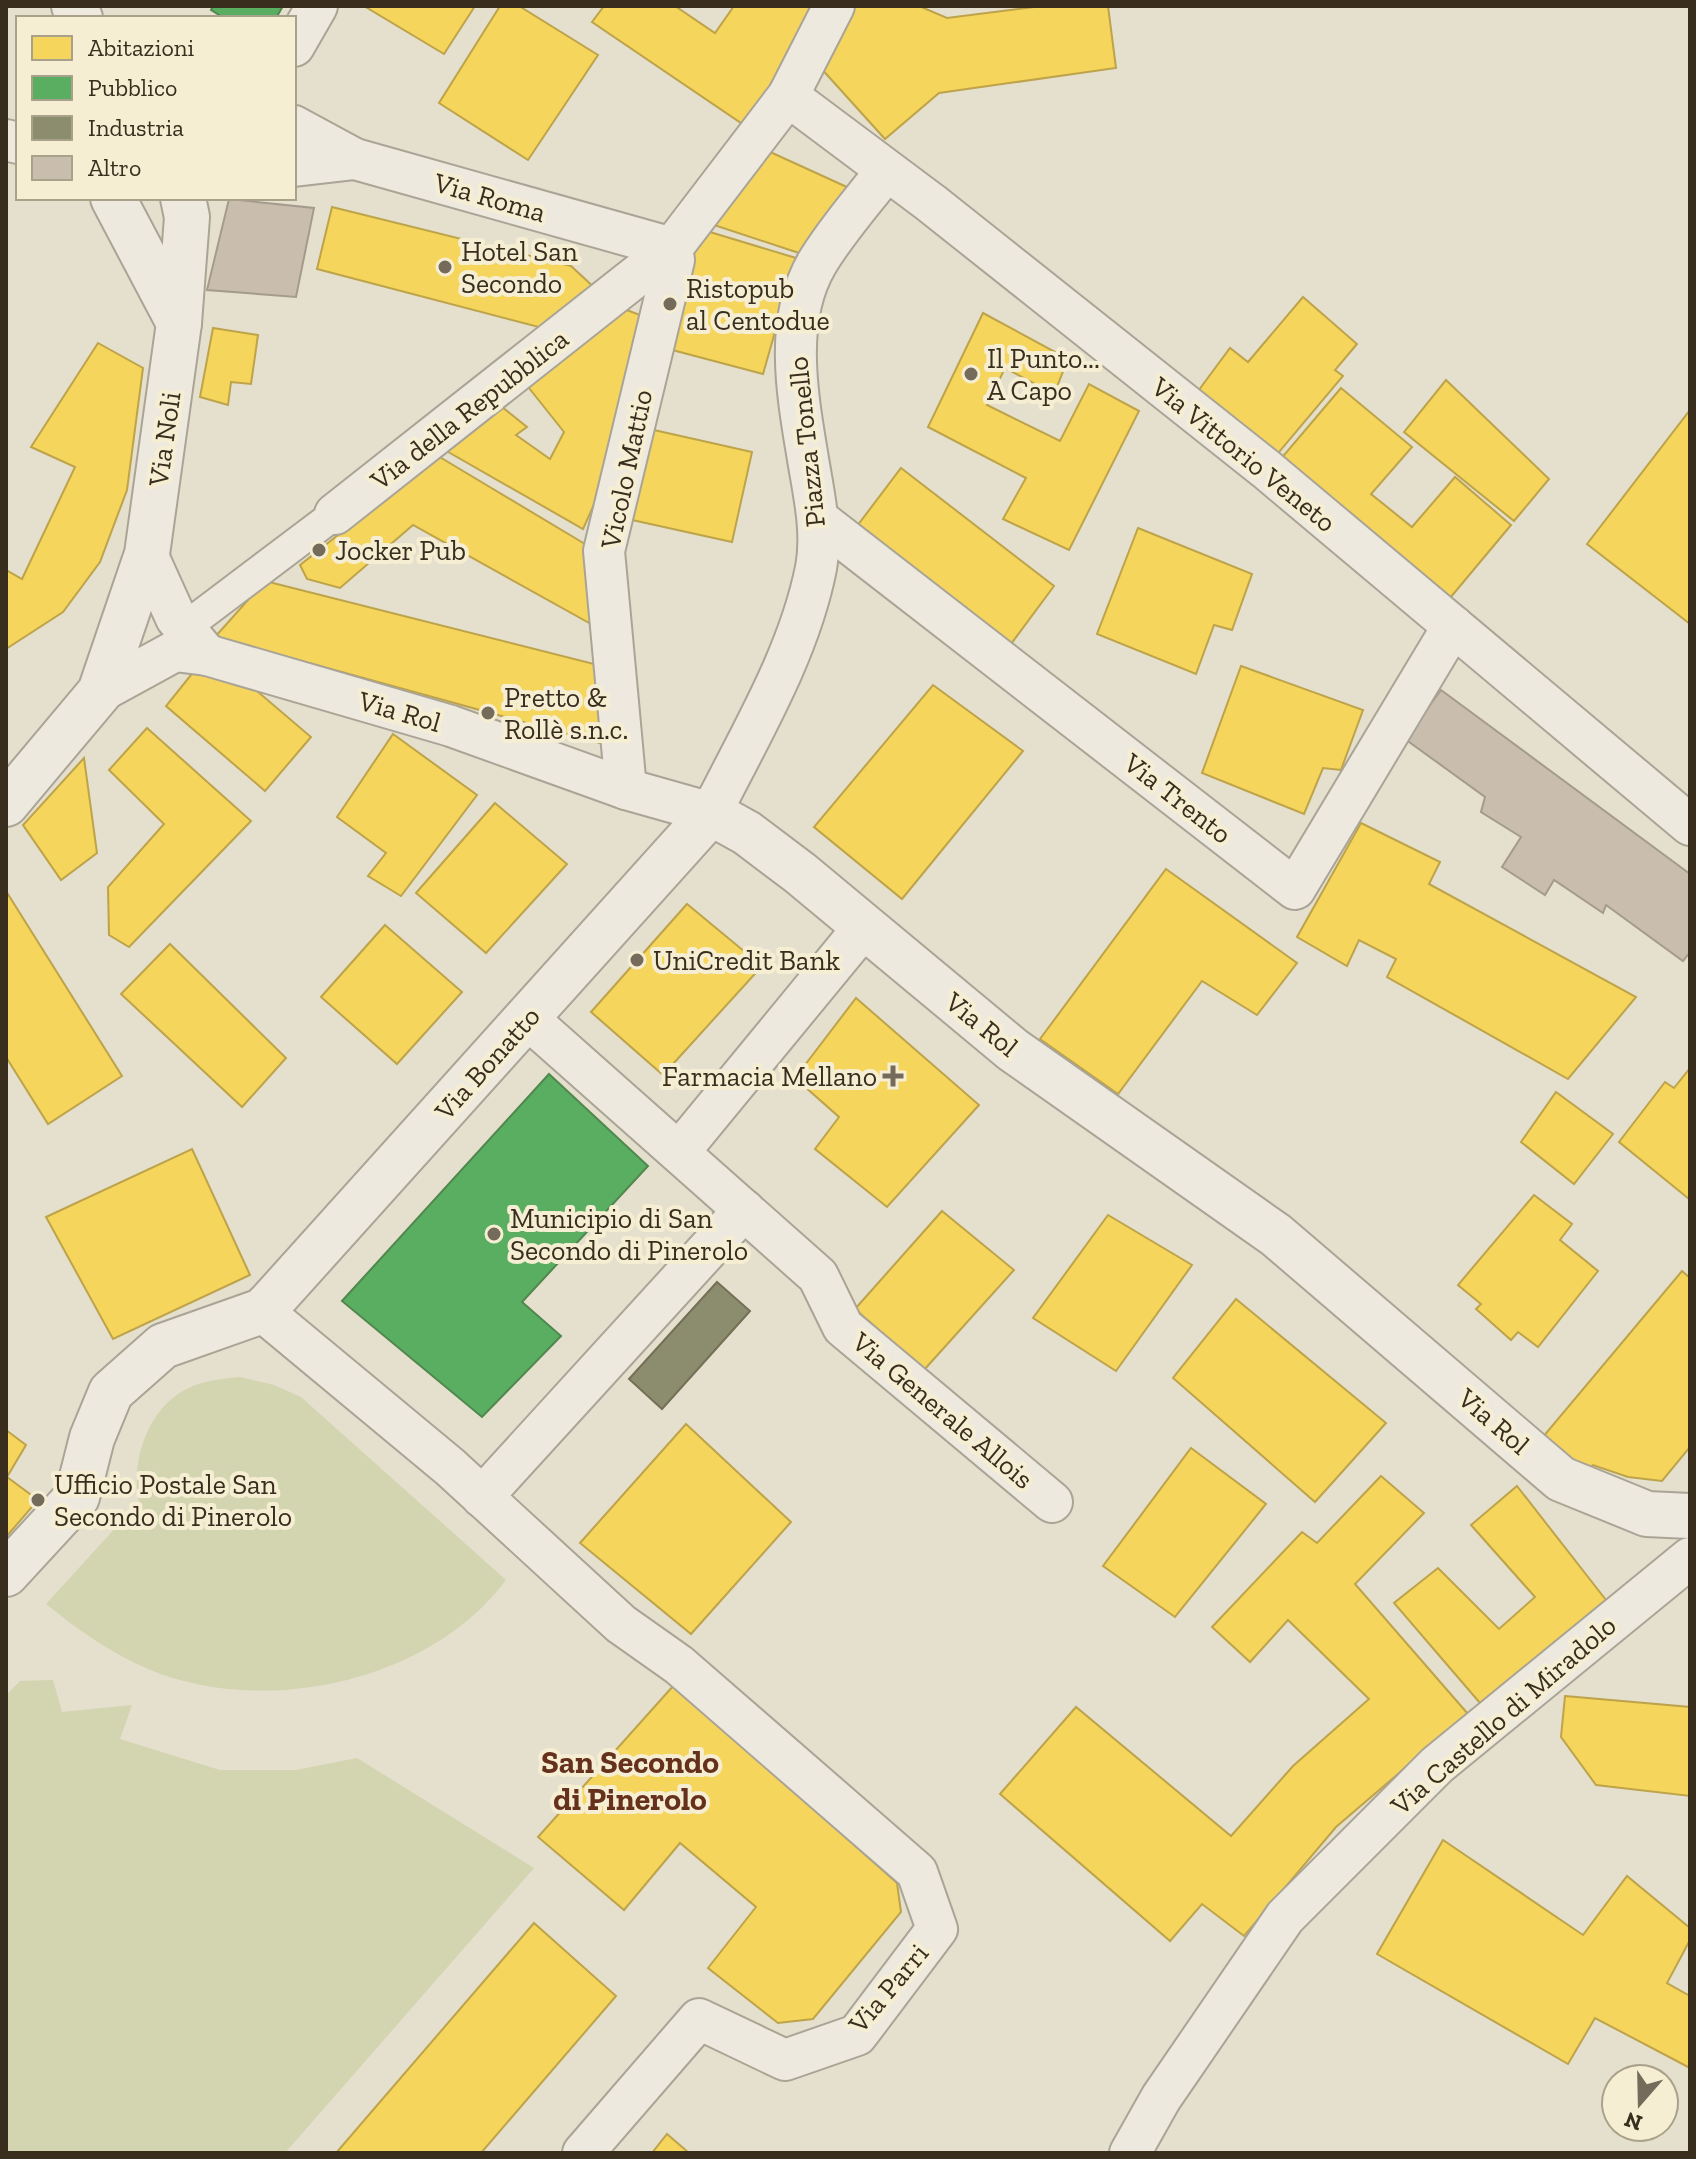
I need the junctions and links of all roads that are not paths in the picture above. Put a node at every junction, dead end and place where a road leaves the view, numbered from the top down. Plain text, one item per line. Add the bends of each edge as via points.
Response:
1 (317, 6) edge
2 (834, 6) edge
3 (296, 43) edge
4 (788, 96) junction
5 (296, 127) edge
6 (355, 159) junction
7 (296, 166) edge
8 (886, 171) junction
9 (114, 200) edge
10 (183, 200) edge
11 (672, 248) junction
12 (179, 323) junction
13 (335, 514) joint
14 (818, 519) junction
15 (147, 554) junction
16 (1453, 626) junction
17 (195, 641) junction
18 (100, 692) junction
19 (626, 789) junction
20 (6, 804) edge
21 (711, 813) junction
22 (1690, 825) edge
23 (864, 927) junction
24 (527, 1018) junction
25 (679, 1152) junction
26 (744, 1210) junction
27 (262, 1311) junction
28 (482, 1497) junction
29 (1052, 1502) dead end
30 (1690, 1516) edge
31 (1690, 1558) edge
32 (6, 1574) edge
33 (583, 2153) edge
34 (1130, 2153) edge

1 - 3 street
2 - 4 street, Via della Repubblica
4 - 8 street, Via Vittorio Veneto
4 - 11 street, Via della Repubblica
5 - 6 street, Via Roma
6 - 7 street, Via Roma
6 - 11 street, Via Roma
8 - 14 street, Piazza Tonello via 816,265 803,299 796,343 798,396
8 - 16 street, Via Vittorio Veneto via 1266,469
9 - 12 street
10 - 12 street, Via Noli via 187,217
11 - 13 street, Via della Repubblica
11 - 19 street, Vicolo Mattio via 674,260 604,551
12 - 15 street, Via Noli
13 - 17 street, Via della Repubblica
14 - 16 street, Via Trento via 1295,889
14 - 21 street, Piazza Tonello via 816,566 797,635
15 - 17 street
15 - 18 street, Via Noli
16 - 22 street, Via Vittorio Veneto
17 - 18 street, Via Rol
17 - 19 street, Via Rol
18 - 20 street
19 - 21 street, Via Rol
21 - 23 street, Via Rol via 747,833
21 - 24 street, Via Bonatto
23 - 25 street
23 - 30 street, Via Rol via 1013,1050 1276,1235 1561,1479 1647,1514
24 - 25 street, Via Generale Allois
24 - 27 street, Via Bonatto
25 - 26 street, Via Generale Allois
26 - 28 street
26 - 29 street, Via Generale Allois via 818,1276 843,1327
27 - 28 street
27 - 32 street, Via Bonatto via 163,1346 111,1392 77,1497
28 - 33 street, Via Parri via 621,1624 679,1665 917,1872 937,1929 857,2035 785,2060 699,2019
31 - 34 street, Via Castello di Miradolo via 1437,1765 1285,1917 1161,2098

